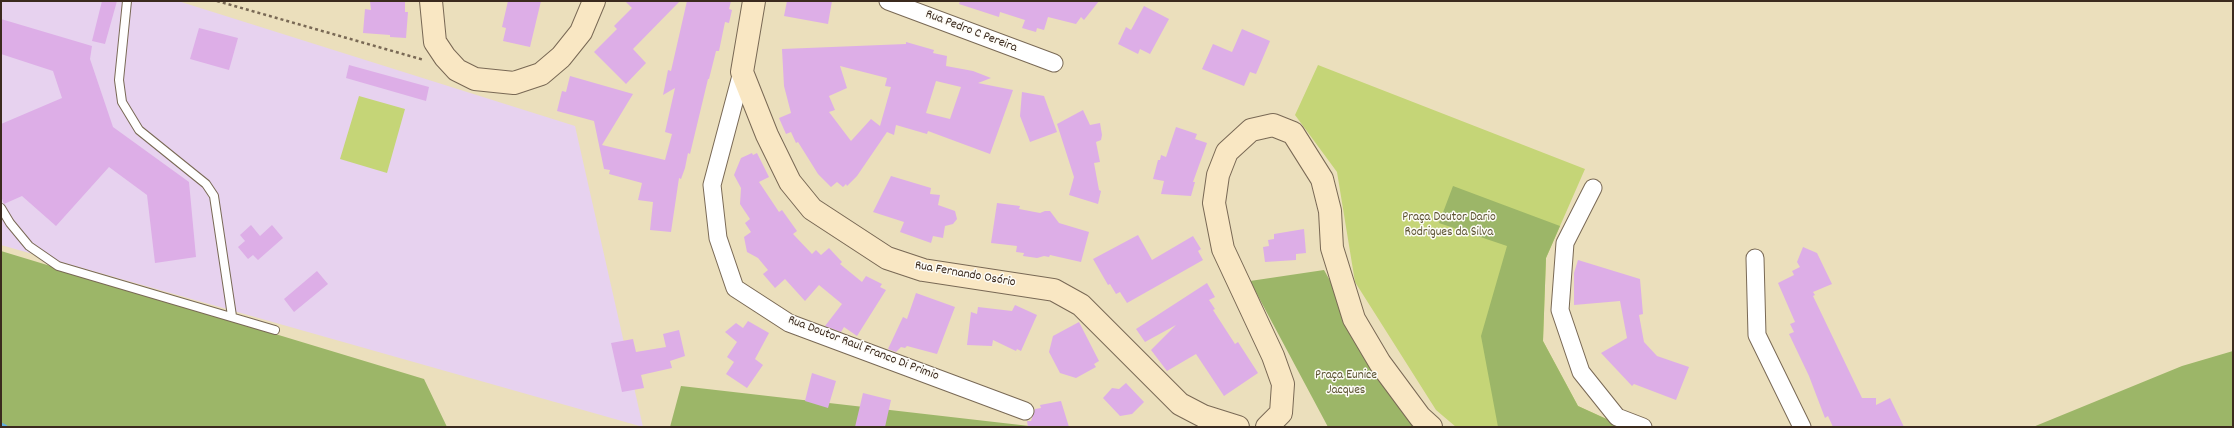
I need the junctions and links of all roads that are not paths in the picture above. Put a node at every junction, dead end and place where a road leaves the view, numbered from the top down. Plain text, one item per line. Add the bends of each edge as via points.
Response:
1 (127, 1) edge
2 (431, 1) edge
3 (594, 1) edge
4 (754, 1) edge
5 (888, 1) edge
6 (1054, 63) dead end
7 (742, 72) junction
8 (1593, 188) dead end
9 (1, 208) edge
10 (1755, 258) dead end
11 (232, 316) junction
12 (275, 330) dead end
13 (1025, 411) dead end
14 (1238, 427) edge
15 (1267, 427) edge
16 (1431, 427) edge
17 (1643, 427) edge
18 (1802, 427) edge

1 - 11 lane via 119,80 122,102 139,130 206,184 214,196
2 - 3 street via 435,42 444,57 457,70 475,79 514,83 541,74 561,57 581,32
4 - 7 street
5 - 6 street, Rua Pedro C Pereira
7 - 13 street, Rua Doutor Raul Franco Di Primio via 712,185 718,238 735,288 790,323
7 - 14 street, Rua Fernando Osório via 767,135 790,182 812,209 887,258 923,270 1054,290 1081,305 1180,404 1203,416
8 - 17 street via 1565,243 1560,310 1581,372 1617,417
9 - 11 lane via 29,246 58,266
10 - 18 street via 1757,335
11 - 12 lane
15 - 16 street via 1280,413 1283,384 1273,356 1223,249 1214,203 1218,175 1227,152 1251,130 1273,125 1293,133 1322,179 1330,211 1332,248 1354,319 1380,363 1420,417

